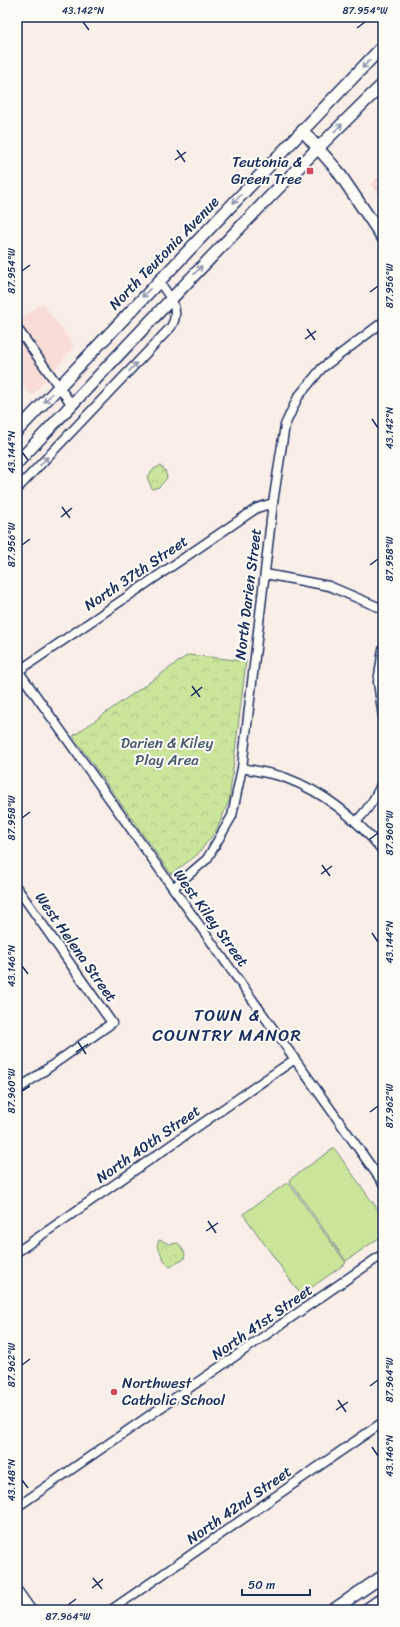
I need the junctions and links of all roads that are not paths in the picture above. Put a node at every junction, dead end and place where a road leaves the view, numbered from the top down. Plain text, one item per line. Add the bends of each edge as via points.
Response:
1 (383, 46) edge
2 (383, 84) edge
3 (302, 131) junction
4 (318, 147) junction
5 (383, 238) edge
6 (158, 280) junction
7 (170, 298) junction
8 (383, 322) edge
9 (17, 328) edge
10 (59, 386) junction
11 (72, 404) junction
12 (17, 431) edge
13 (17, 463) edge
14 (17, 489) edge
15 (273, 503) junction
16 (265, 574) junction
17 (383, 609) edge
18 (383, 649) edge
19 (18, 671) edge
20 (383, 717) edge
21 (242, 768) junction
22 (383, 779) edge
23 (357, 822) junction
24 (383, 850) edge
25 (17, 888) edge
26 (173, 888) junction
27 (295, 1059) junction
28 (17, 1090) edge
29 (383, 1183) edge
30 (17, 1252) edge
31 (383, 1254) edge
32 (383, 1422) edge
33 (17, 1507) edge
34 (383, 1576) edge
35 (17, 1593) edge
36 (383, 1598) edge
37 (29, 1610) edge
38 (111, 1610) edge
39 (333, 1610) edge
40 (366, 1610) edge

1 -> 3 main road, North Teutonia Avenue
4 -> 2 main road
3 - 4 main road
3 -> 6 main road, North Teutonia Avenue
4 - 5 main road via 337,170
7 -> 4 main road
6 - 7 street
6 -> 10 main road, North Teutonia Avenue
7 - 11 main road
14 -> 7 street via 171,327 176,319
8 - 15 street, North Darien Street via 322,368 298,396 285,425
9 - 10 street
10 - 11 street
10 -> 12 main road, North Teutonia Avenue
11 - 13 main road
15 - 16 street, North Darien Street
15 - 19 street, North 37th Street via 257,508
16 - 17 street via 329,586
16 - 21 street, North Darien Street
18 - 20 street via 378,682
19 - 26 street, West Kiley Street
21 - 23 street via 285,778 321,794
21 - 26 street, North Darien Street via 232,816 207,858
22 - 23 street via 377,795
23 - 24 street
25 - 28 street, West Helena Street via 112,1023
26 - 27 street, West Kiley Street
27 - 29 street, West Kiley Street
27 - 30 street, North 40th Street
31 - 33 street, North 41st Street
32 - 38 street, North 42nd Street
34 - 39 main road
35 - 37 main road
36 - 40 main road

